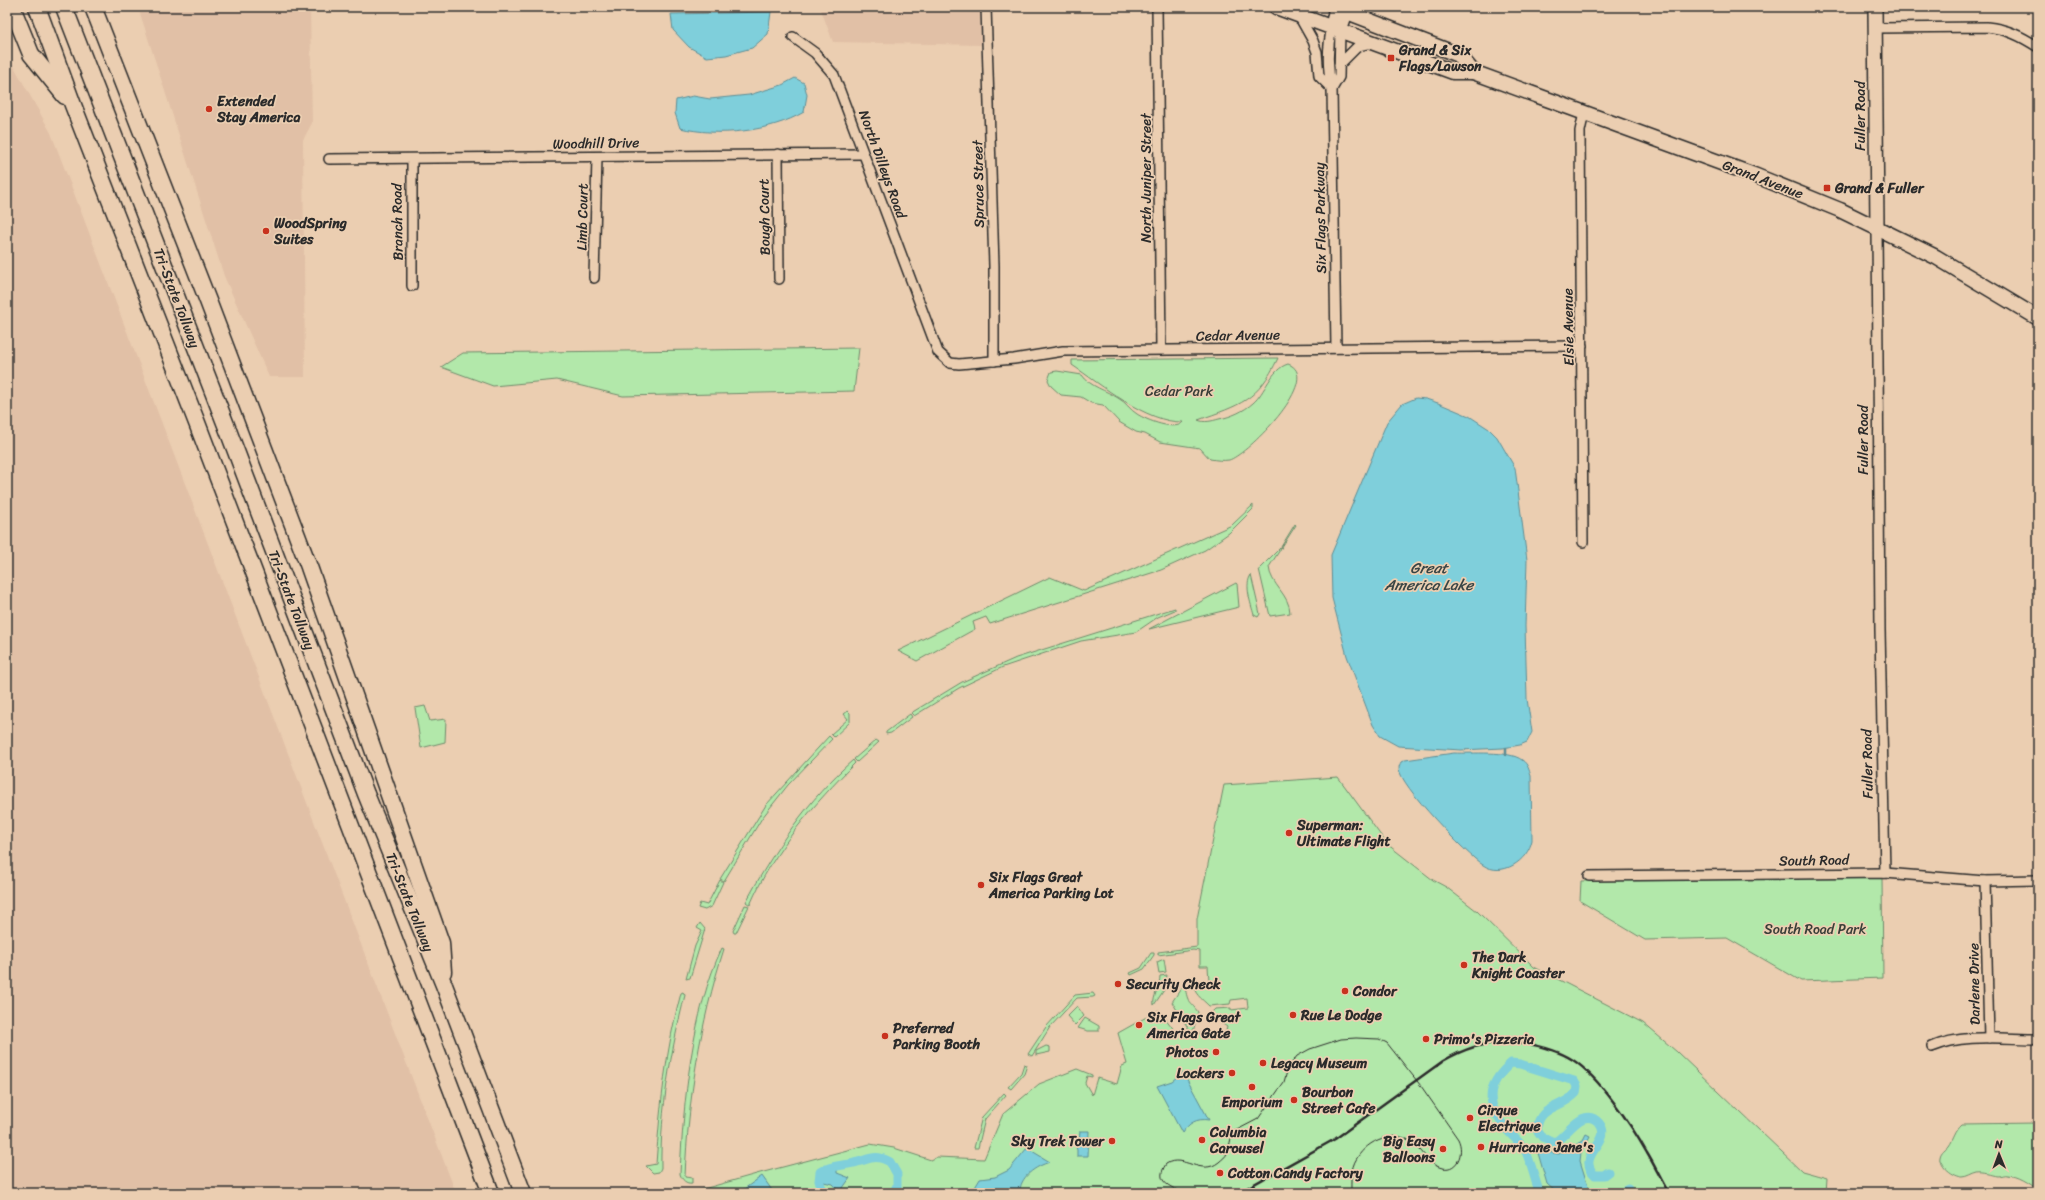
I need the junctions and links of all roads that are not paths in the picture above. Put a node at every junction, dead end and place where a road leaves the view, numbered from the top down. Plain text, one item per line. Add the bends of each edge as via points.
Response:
1 (12, 7) edge
2 (37, 7) edge
3 (64, 7) edge
4 (93, 7) edge
5 (98, 7) edge
6 (986, 7) edge
7 (1157, 7) edge
8 (1276, 7) edge
9 (1875, 7) edge
10 (1340, 8) edge
11 (1299, 15) junction
12 (1876, 28) junction
13 (1336, 29) junction
14 (793, 37) dead end
15 (1374, 43) junction
16 (2038, 47) edge
17 (115, 61) junction
18 (1339, 65) junction
19 (1473, 72) junction
20 (1332, 89) junction
21 (73, 105) junction
22 (1584, 113) junction
23 (778, 154) junction
24 (863, 154) junction
25 (597, 157) junction
26 (329, 159) dead end
27 (412, 159) junction
28 (1877, 228) junction
29 (594, 278) dead end
30 (779, 279) dead end
31 (412, 286) dead end
32 (924, 316) joint
33 (2038, 318) edge
34 (1582, 346) junction
35 (1336, 348) junction
36 (1161, 349) junction
37 (994, 361) junction
38 (1583, 542) dead end
39 (1885, 873) junction
40 (1589, 876) dead end
41 (2038, 880) edge
42 (1985, 881) junction
43 (444, 986) junction
44 (1989, 1038) junction
45 (2038, 1039) edge
46 (1932, 1046) dead end
47 (491, 1193) edge
48 (523, 1193) edge

1 - 21 highway via 31,54
2 - 21 highway, Tri-State Tollway
3 - 43 highway, Tri-State Tollway via 366,794
4 - 17 highway
5 - 17 highway
6 - 37 street, Spruce Street via 994,266
7 - 36 street, North Juniper Street
8 - 11 main road, Grand Avenue
9 - 12 street, Fuller Road
10 - 13 street
10 - 19 main road via 1459,55
11 - 13 main road, Grand Avenue
11 - 20 street via 1317,52 1319,76
12 - 16 street via 1987,27 2015,34
12 - 28 street, Fuller Road
13 - 15 main road, Grand Avenue
13 - 18 street, Six Flags Parkway
13 - 20 street, Six Flags Parkway via 1328,44 1328,74
14 - 24 street, North Dilleys Road via 816,52 834,75
15 - 18 street via 1358,46
15 - 19 main road, Grand Avenue via 1453,72
17 - 43 highway via 308,567 400,824 441,943
18 - 20 street, Six Flags Parkway via 1338,77
19 - 22 main road, Grand Avenue
20 - 35 street, Six Flags Parkway
21 - 47 highway, Tri-State Tollway
22 - 28 main road, Grand Avenue via 1754,175
22 - 34 street, Elsie Avenue via 1580,131
23 - 24 street, Woodhill Drive
23 - 25 street, Woodhill Drive
23 - 30 street, Bough Court
24 - 32 street, North Dilleys Road
25 - 27 street, Woodhill Drive
25 - 29 street, Limb Court
26 - 27 street, Woodhill Drive
27 - 31 street, Branch Road
28 - 33 main road, Grand Avenue via 1936,257
28 - 39 street, Fuller Road
32 - 37 street, Cedar Avenue via 938,352 950,363
34 - 35 street, Cedar Avenue
34 - 38 street, Elsie Avenue
35 - 36 street, Cedar Avenue
36 - 37 street, Cedar Avenue via 1063,351
39 - 40 street, South Road
39 - 42 street, South Road
41 - 42 street, South Road
42 - 44 street, Darlene Drive
43 - 48 highway, Tri-State Tollway
44 - 45 street, Darlene Drive
44 - 46 street via 1956,1040

